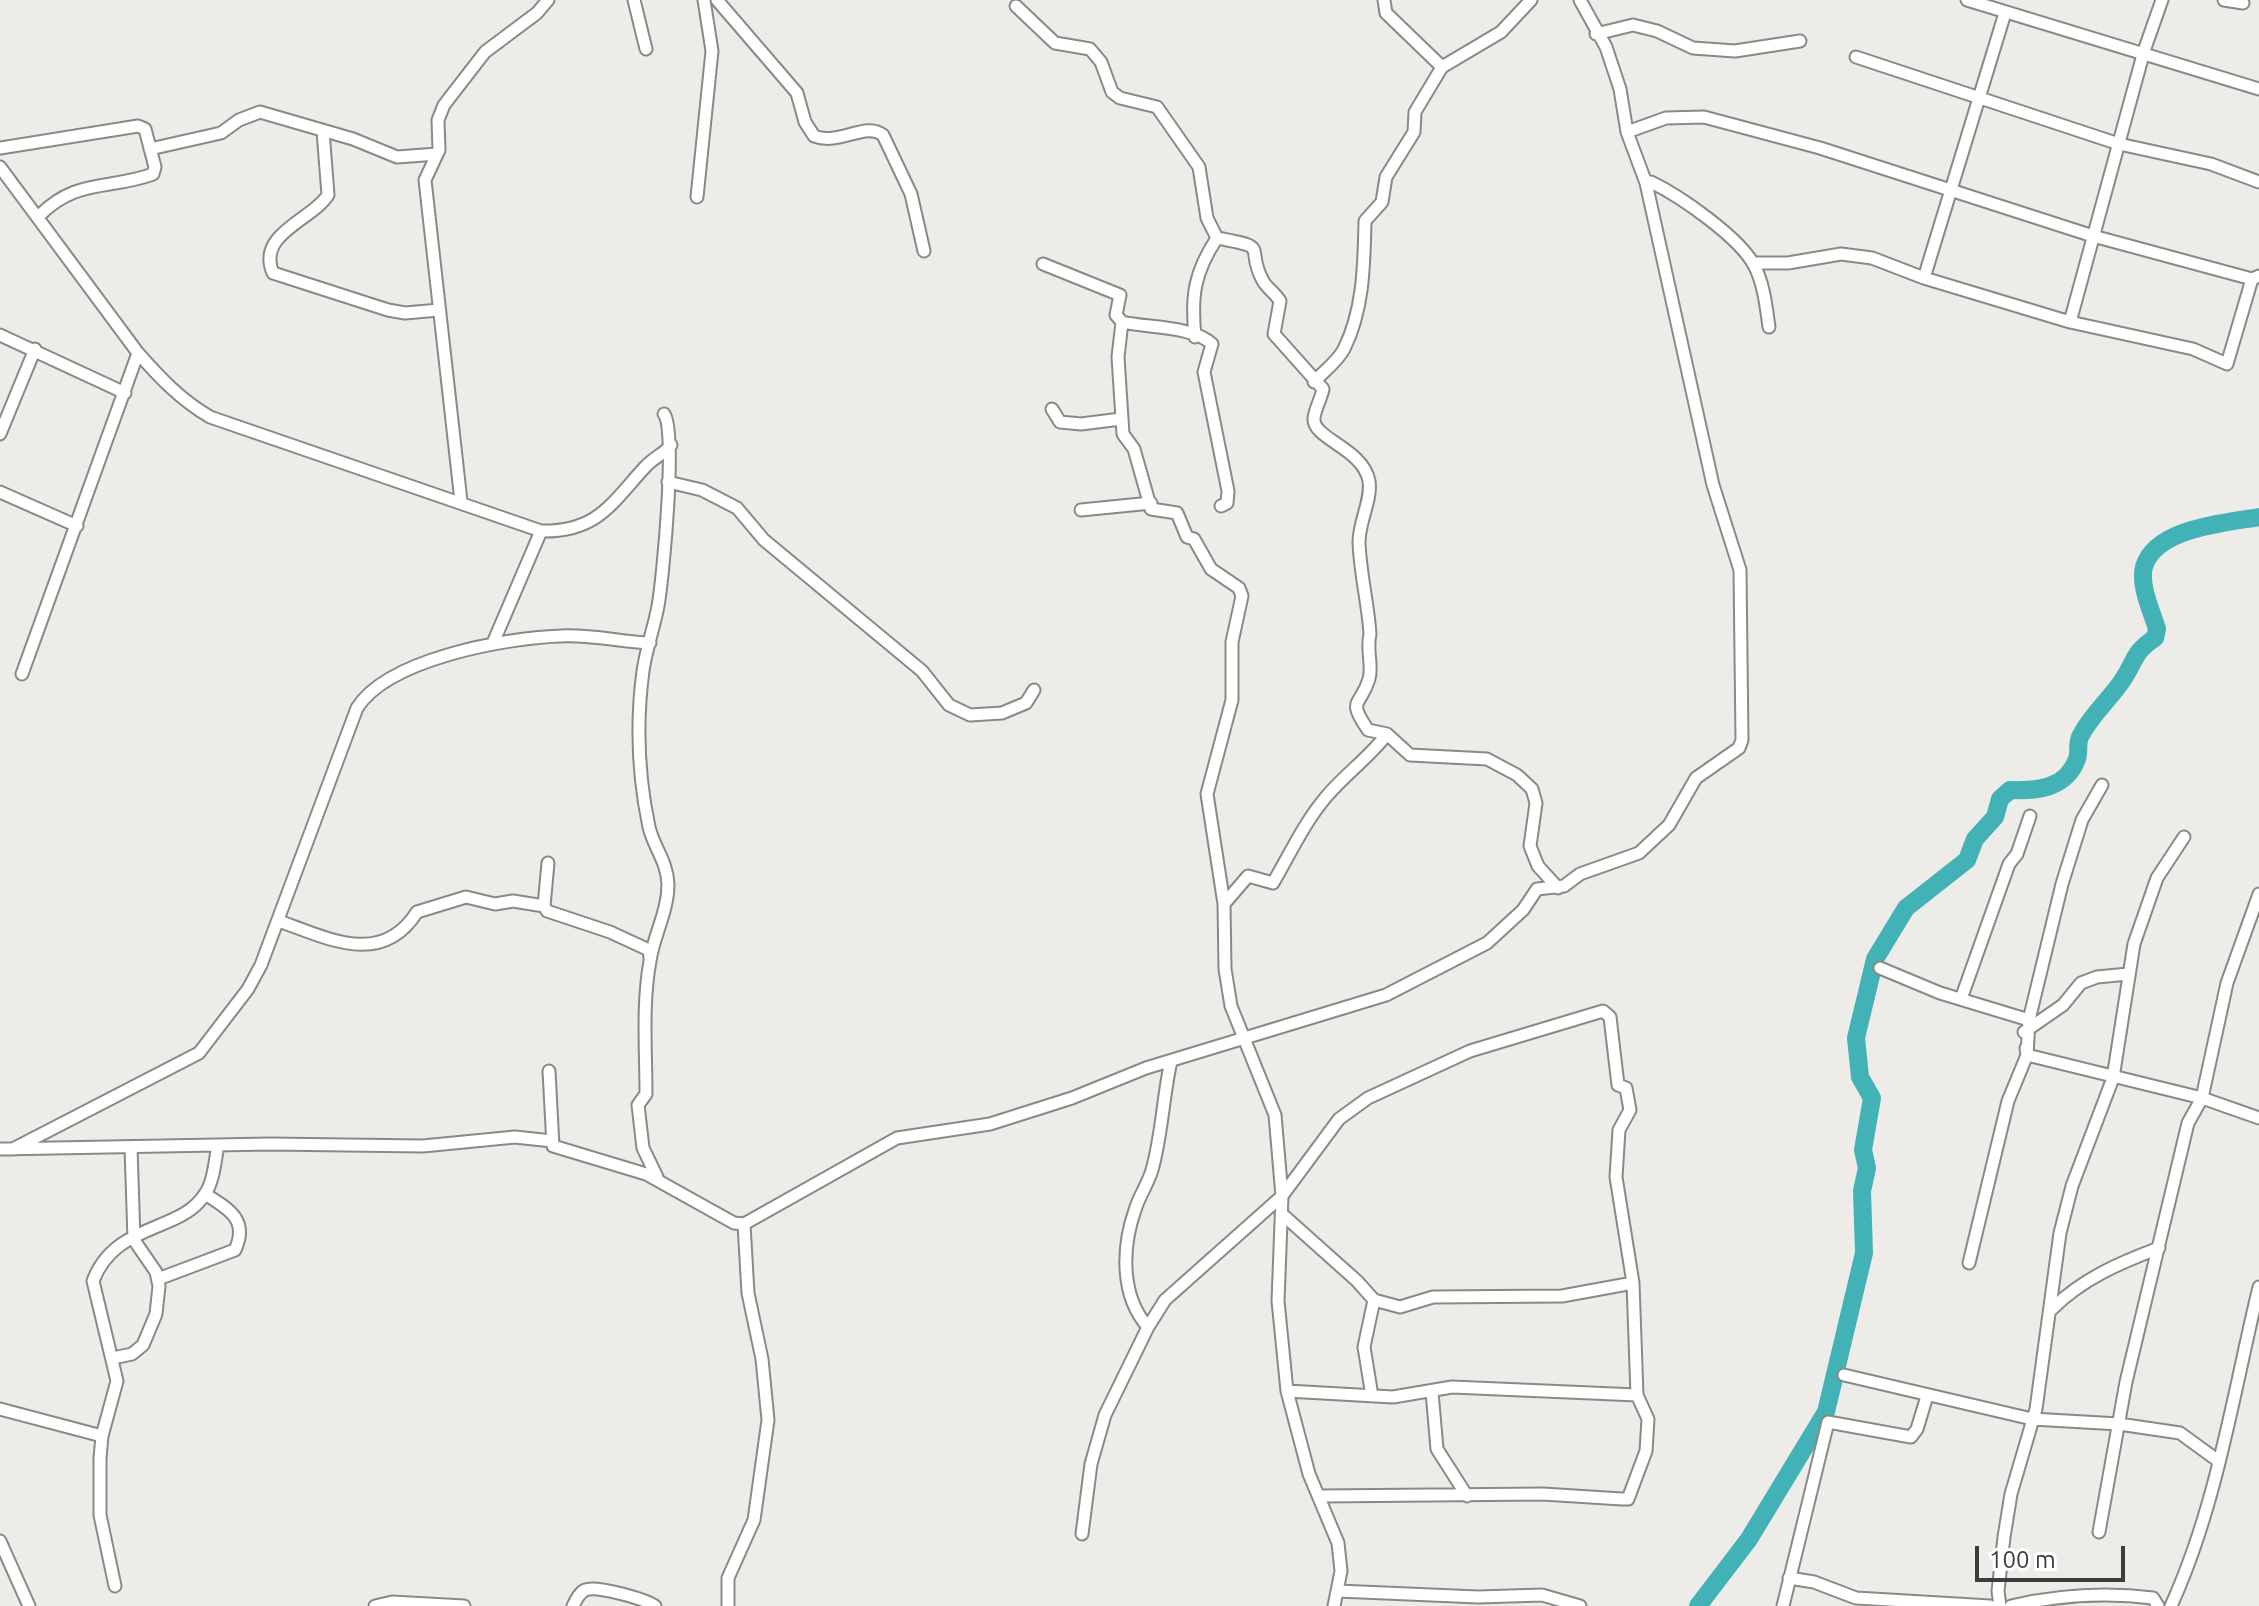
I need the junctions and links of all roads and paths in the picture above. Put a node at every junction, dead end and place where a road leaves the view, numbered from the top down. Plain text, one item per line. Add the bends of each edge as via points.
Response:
1 (548, 0) edge
2 (634, 0) edge
3 (704, 0) edge
4 (717, 0) edge
5 (1384, 0) edge
6 (1531, 0) edge
7 (1580, 0) edge
8 (1967, 0) edge
9 (2162, 0) edge
10 (2224, 0) edge
11 (2243, 3) dead end
12 (1016, 6) dead end
13 (2005, 13) junction
14 (1596, 34) junction
15 (1800, 41) dead end
16 (646, 49) dead end
17 (2144, 51) junction
18 (1856, 57) dead end
19 (1442, 67) junction
20 (2259, 89) edge
21 (1980, 99) junction
22 (323, 131) junction
23 (1627, 132) junction
24 (2119, 144) junction
25 (0, 148) edge
26 (150, 149) junction
27 (437, 154) junction
28 (0, 167) edge
29 (2259, 182) edge
30 (1646, 183) junction
31 (1951, 191) junction
32 (697, 197) dead end
33 (39, 216) junction
34 (2093, 236) junction
35 (1217, 238) junction
36 (924, 251) dead end
37 (1754, 263) junction
38 (1043, 264) dead end
39 (2257, 276) edge
40 (1924, 278) junction
41 (439, 310) junction
42 (1122, 322) junction
43 (2070, 322) junction
44 (1769, 327) dead end
45 (0, 335) edge
46 (1195, 337) junction
47 (35, 349) junction
48 (138, 353) junction
49 (1314, 382) junction
50 (125, 393) junction
51 (1052, 409) dead end
52 (664, 414) dead end
53 (1121, 419) junction
54 (0, 434) edge
55 (671, 445) junction
56 (668, 482) junction
57 (0, 492) edge
58 (461, 501) junction
59 (1151, 503) junction
60 (1221, 506) dead end
61 (1081, 510) dead end
62 (77, 526) junction
63 (541, 531) junction
64 (493, 643) junction
65 (650, 643) junction
66 (22, 674) dead end
67 (1034, 690) dead end
68 (1387, 734) junction
69 (2102, 785) dead end
70 (2030, 816) dead end
71 (2184, 837) dead end
72 (548, 863) dead end
73 (1558, 888) junction
74 (2259, 894) edge
75 (1224, 904) junction
76 (544, 906) junction
77 (279, 921) junction
78 (650, 959) junction
79 (1880, 968) dead end
80 (2128, 974) junction
81 (1961, 999) junction
82 (2029, 1020) junction
83 (1242, 1040) junction
84 (2027, 1055) junction
85 (1171, 1061) junction
86 (549, 1071) dead end
87 (2113, 1078) junction
88 (2202, 1098) junction
89 (2259, 1118) edge
90 (552, 1141) junction
91 (218, 1145) junction
92 (131, 1147) junction
93 (0, 1149) edge
94 (13, 1149) junction
95 (665, 1186) junction
96 (205, 1194) junction
97 (1282, 1196) junction
98 (1282, 1214) junction
99 (744, 1224) junction
100 (134, 1236) junction
101 (2159, 1248) junction
102 (1969, 1263) dead end
103 (158, 1279) junction
104 (1633, 1283) junction
105 (2259, 1287) edge
106 (1374, 1300) junction
107 (2052, 1309) junction
108 (1148, 1327) junction
109 (113, 1358) junction
110 (1844, 1375) dead end
111 (1287, 1391) junction
112 (1432, 1392) junction
113 (1637, 1395) junction
114 (1372, 1396) junction
115 (1927, 1396) junction
116 (0, 1409) edge
117 (2032, 1419) junction
118 (2119, 1424) junction
119 (102, 1436) junction
120 (2217, 1460) junction
121 (1320, 1496) junction
122 (1467, 1496) junction
123 (2099, 1532) dead end
124 (1082, 1534) dead end
125 (0, 1541) edge
126 (1789, 1578) junction
127 (115, 1586) dead end
128 (1338, 1591) junction
129 (1477, 1602) edge
130 (1923, 1604) edge
131 (29, 1606) edge
132 (375, 1606) edge
133 (442, 1606) edge
134 (464, 1606) edge
135 (573, 1606) edge
136 (655, 1606) edge
137 (728, 1606) edge
138 (1334, 1606) edge
139 (1580, 1606) edge
140 (1783, 1606) edge
141 (1990, 1606) edge
142 (2000, 1606) edge
143 (2011, 1606) edge
144 (2158, 1606) edge
145 (2171, 1606) edge

1 - 27 street via 485,52 444,105
2 - 16 street
3 - 32 street via 712,51
4 - 36 street via 797,93 814,136 838,140 874,130 883,135 911,194
5 - 19 street via 1386,13
6 - 19 street via 1501,32
7 - 14 street
8 - 13 street
9 - 17 street
10 - 11 street
12 - 35 street via 1055,43 1090,49 1120,98 1157,107 1199,167 1207,218
13 - 17 street
13 - 21 street
14 - 15 street via 1633,25 1693,48 1735,51
14 - 23 street via 1620,89
17 - 20 street
17 - 24 street
18 - 21 street
19 - 49 street via 1415,112 1414,132 1386,177 1382,202 1365,221 1368,247 1361,293 1343,351
21 - 24 street
21 - 31 street
22 - 26 street via 260,112 221,133
22 - 27 street via 401,158
22 - 41 street via 328,195 277,240 269,260 273,273 388,310
23 - 30 street
23 - 31 street via 1666,118 1704,117
24 - 29 street via 2211,164
24 - 34 street
25 - 26 street via 141,126
26 - 33 street via 153,174 71,192
27 - 41 street via 425,189
28 - 33 street
30 - 37 street via 1683,201
30 - 73 street via 1713,485 1740,570 1742,740 1739,748 1696,778 1669,825 1639,853 1580,874
31 - 34 street
31 - 40 street
33 - 48 street
34 - 39 street
34 - 43 street
35 - 46 street via 1191,297
35 - 49 street via 1247,243 1257,251 1262,280 1280,301 1274,334
37 - 40 street via 1841,254 1872,258
37 - 44 street
38 - 42 street via 1117,292 1121,298 1116,315
39 - 43 street via 2227,364 2193,349
40 - 43 street
41 - 58 street
42 - 46 street
42 - 53 street
45 - 47 street
46 - 60 street via 1212,344 1204,372 1228,491 1227,503
47 - 50 street
47 - 54 street
48 - 50 street
48 - 58 street via 178,395 210,417
49 - 68 street via 1323,389 1316,428 1346,447 1368,479 1359,543 1370,634 1369,680 1356,699 1357,714 1368,730
50 - 62 street
51 - 53 street via 1069,425
52 - 55 street
53 - 59 street
55 - 56 street
55 - 63 street via 606,512 580,526
56 - 65 street via 659,603
56 - 67 street via 702,490 737,508 764,540 922,671 949,705 970,715 1002,713 1026,703
57 - 62 street
58 - 63 street
59 - 61 street
59 - 75 street via 1153,511 1177,513 1211,569 1239,588 1242,596 1232,642 1232,700 1207,794
62 - 66 street
63 - 64 street
64 - 65 street via 563,635
64 - 77 street via 397,675 362,699 305,839
65 - 78 street via 636,737 649,828 663,856 668,883 662,929
68 - 73 street via 1410,755 1487,759 1517,775 1532,789 1536,803 1530,846 1538,866
68 - 75 street via 1308,820 1273,883 1248,876
69 - 82 street via 2082,820
70 - 81 street
71 - 80 street via 2157,878
72 - 76 street
73 - 83 street via 1537,889 1487,943 1386,995
74 - 88 street via 2227,983
75 - 83 street via 1225,969
76 - 77 street via 466,897 417,912 404,932 385,943 361,945
76 - 78 street via 649,950
77 - 94 street via 254,979 199,1053
78 - 95 street via 646,1094 638,1105 646,1160
79 - 81 street
80 - 84 street via 2081,983 2052,1014 2023,1033
80 - 87 street
81 - 82 street
82 - 84 street
83 - 85 street
83 - 97 street via 1275,1115
84 - 87 street
84 - 102 street via 2008,1101
85 - 99 street via 990,1124 897,1138
85 - 108 street via 1153,1169 1135,1209 1127,1245 1129,1295
86 - 90 street
87 - 88 street
87 - 107 street via 2072,1186 2060,1233
88 - 89 street
88 - 101 street via 2188,1123
90 - 91 street via 515,1137 423,1146
90 - 95 street via 556,1148 646,1174
91 - 92 street
91 - 96 street
92 - 94 street
92 - 100 street
93 - 94 street
95 - 99 street
96 - 100 street via 185,1211
96 - 103 street via 231,1210 239,1222 242,1232 235,1250
97 - 98 street
97 - 104 street via 1339,1119 1368,1098 1470,1051 1603,1011 1610,1017 1618,1085 1626,1088 1630,1110 1619,1130 1616,1177
97 - 108 street via 1165,1300
98 - 106 street
98 - 111 street via 1278,1287
99 - 137 street via 748,1293 768,1420 754,1520 728,1578
100 - 103 street
100 - 109 street via 117,1246 93,1281
101 - 107 street via 2086,1281
101 - 118 street
103 - 109 street via 156,1314 143,1345
104 - 106 street via 1562,1296 1433,1297 1400,1307
104 - 113 street
105 - 120 street
106 - 114 street via 1364,1347
107 - 117 street
108 - 124 street via 1105,1415 1091,1464
109 - 119 street via 117,1381
110 - 115 street
111 - 114 street
111 - 121 street
112 - 113 street via 1452,1387
112 - 114 street
112 - 122 street via 1437,1449
113 - 122 street via 1648,1419 1646,1451 1628,1499
115 - 117 street
115 - 126 street via 1911,1437 1828,1422
116 - 119 street
117 - 118 street
117 - 142 street via 2004,1537
118 - 120 street via 2180,1433
118 - 123 street
119 - 127 street via 100,1515
120 - 145 street via 2211,1502
121 - 122 street
121 - 128 street via 1338,1543
125 - 131 street
126 - 130 street via 1856,1598
126 - 140 street
128 - 129 street
128 - 138 street
129 - 139 street via 1542,1595
130 - 141 street
132 - 133 street
133 - 134 street
135 - 136 street via 582,1592 593,1589
143 - 144 street via 2059,1595 2119,1594 2153,1598

